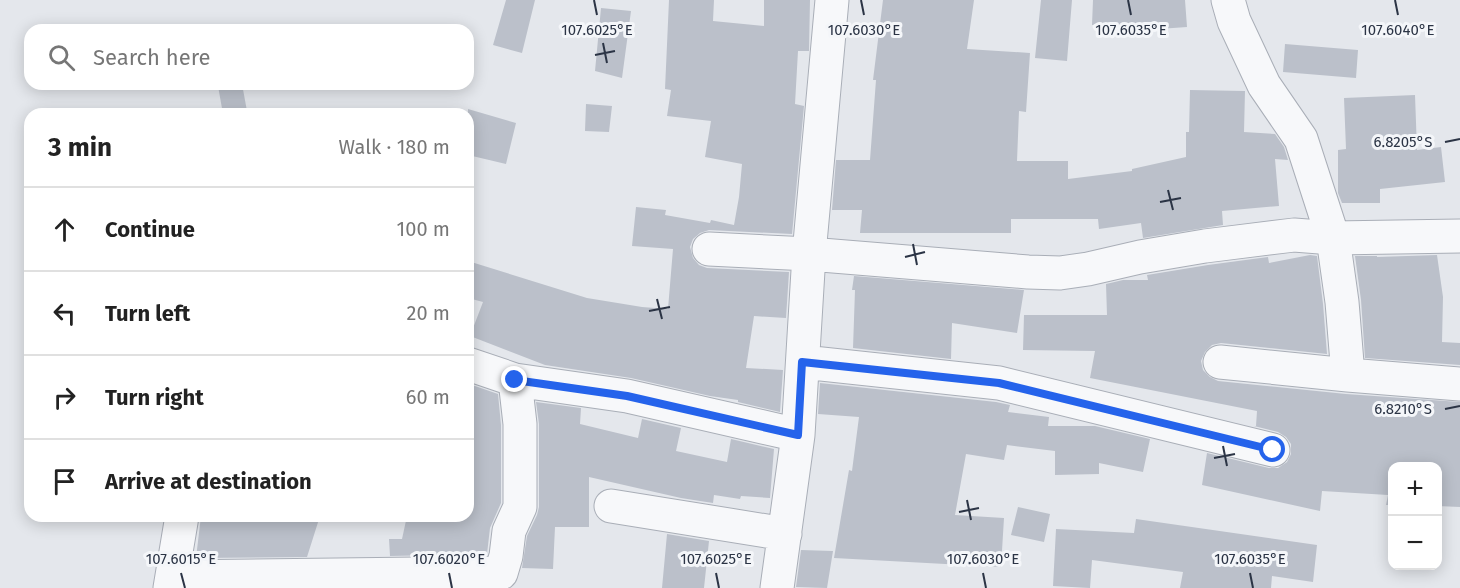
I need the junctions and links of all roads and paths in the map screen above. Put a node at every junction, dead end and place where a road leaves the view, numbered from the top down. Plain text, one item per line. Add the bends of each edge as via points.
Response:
1 (832, 0) edge
2 (1228, 0) edge
3 (1460, 236) edge
4 (1333, 238) junction
5 (709, 249) dead end
6 (809, 255) junction
7 (802, 362) junction
8 (1220, 362) dead end
9 (474, 366) edge
10 (1348, 375) junction
11 (515, 380) junction
12 (1460, 384) edge
13 (798, 435) junction
14 (1273, 450) dead end
15 (611, 506) dead end
16 (181, 522) edge
17 (785, 534) junction
18 (171, 583) edge
19 (777, 588) edge

1 - 6 street
2 - 4 street via 1264,84 1301,139
3 - 4 street
4 - 6 street via 1294,235 1235,242 1060,273
4 - 10 street
5 - 6 street
6 - 7 street
7 - 13 street
7 - 14 street via 999,383
8 - 10 street
9 - 11 street
10 - 12 street
11 - 13 street via 627,396
11 - 18 street via 520,424 520,507 509,531 501,573
13 - 17 street
15 - 17 street
16 - 18 street
17 - 19 street

